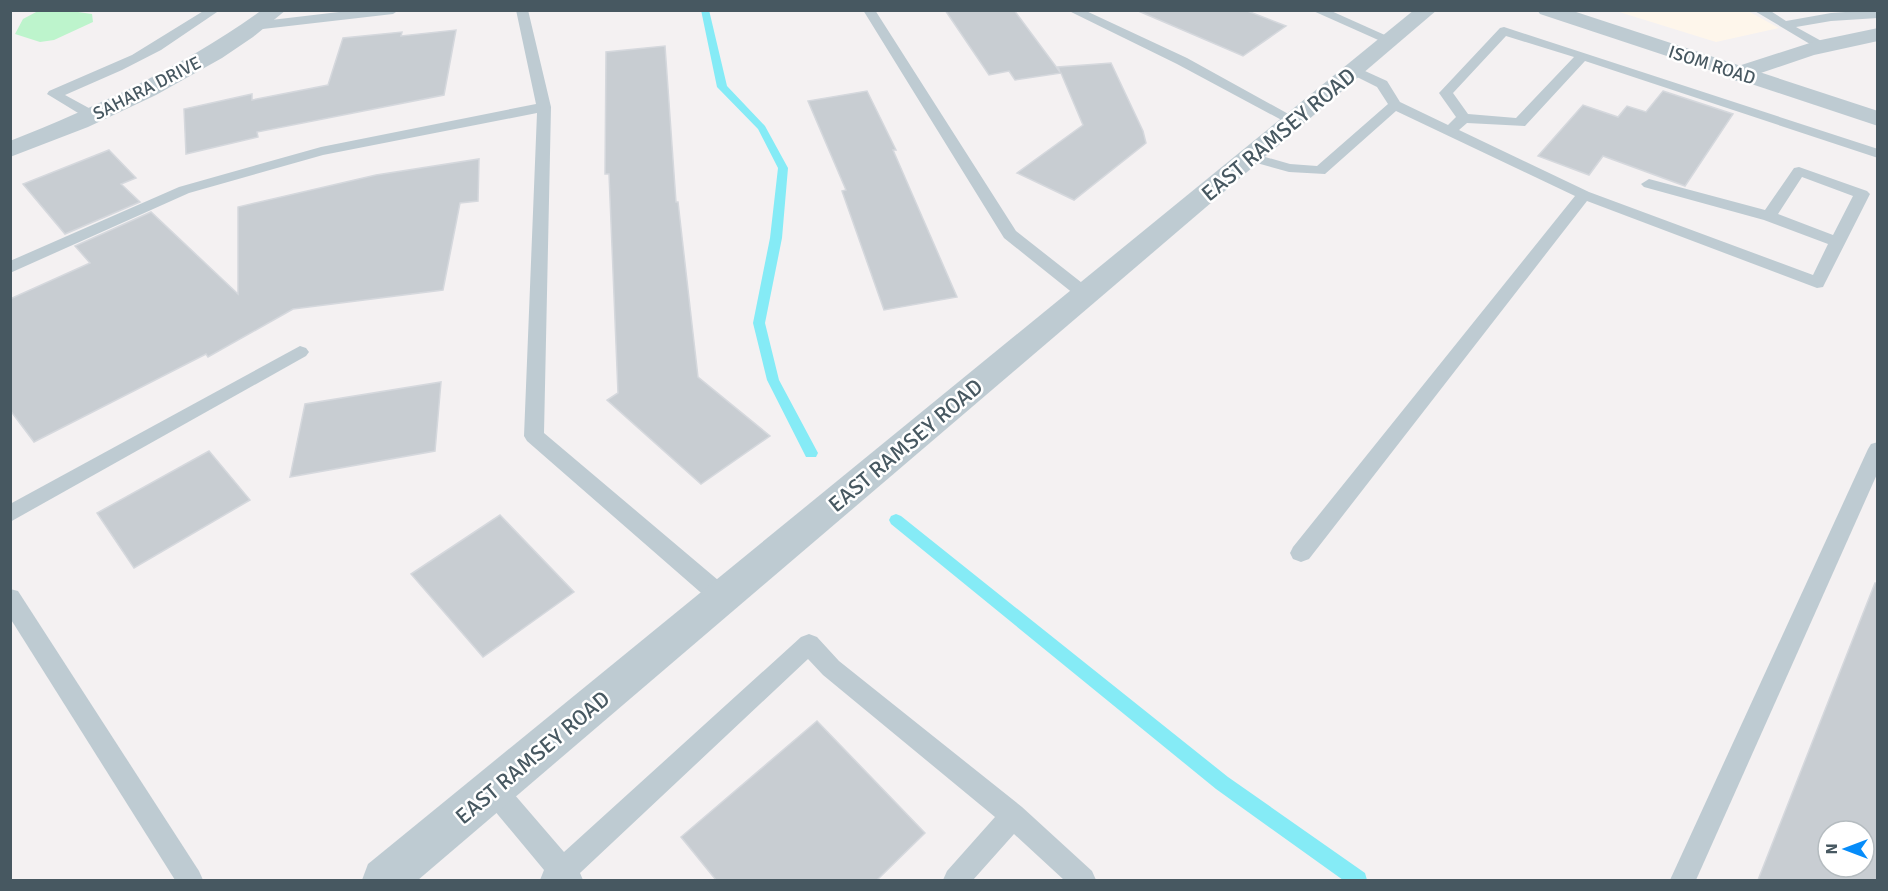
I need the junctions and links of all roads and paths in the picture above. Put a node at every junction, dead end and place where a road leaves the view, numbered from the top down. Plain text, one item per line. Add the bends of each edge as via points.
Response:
1 (214, 10) edge
2 (276, 10) edge
3 (393, 10) edge
4 (522, 10) edge
5 (869, 10) edge
6 (1073, 10) edge
7 (1317, 10) edge
8 (1427, 10) edge
9 (1547, 10) edge
10 (1759, 10) edge
11 (1878, 14) edge
12 (1784, 25) junction
13 (254, 26) junction
14 (1878, 34) edge
15 (1390, 40) junction
16 (1820, 46) junction
17 (1583, 56) junction
18 (1354, 70) junction
19 (1737, 74) junction
20 (1395, 105) junction
21 (544, 107) junction
22 (93, 116) junction
23 (1464, 118) junction
24 (1878, 119) edge
25 (1294, 121) junction
26 (1449, 132) junction
27 (10, 150) edge
28 (1878, 154) edge
29 (1251, 157) junction
30 (1649, 184) dead end
31 (1584, 195) junction
32 (1769, 216) junction
33 (1838, 243) junction
34 (10, 268) edge
35 (1085, 294) junction
36 (300, 352) dead end
37 (1878, 449) edge
38 (10, 514) edge
39 (1301, 553) dead end
40 (10, 598) edge
41 (723, 598) junction
42 (494, 789) junction
43 (1013, 816) junction
44 (562, 878) edge
45 (190, 880) edge
46 (384, 880) edge
47 (956, 880) edge
48 (1083, 880) edge
49 (1683, 880) edge

1 - 22 lane via 131,63 54,94
2 - 13 street, SAHARA DRIVE
3 - 13 lane
4 - 21 lane
5 - 35 lane via 1010,234
6 - 25 lane via 1182,61
7 - 15 lane
8 - 15 street, EAST RAMSEY ROAD
9 - 19 street, ISOM ROAD
10 - 12 lane
11 - 12 lane
12 - 16 lane
13 - 22 street, SAHARA DRIVE via 175,76
14 - 16 street
15 - 18 street, EAST RAMSEY ROAD
16 - 19 street
17 - 23 lane via 1520,123
17 - 23 lane via 1504,31 1446,93
17 - 28 lane
18 - 20 lane via 1382,84
18 - 25 street, EAST RAMSEY ROAD
19 - 24 street, ISOM ROAD
20 - 26 lane
20 - 29 lane via 1320,171 1289,168
21 - 34 lane via 321,151 184,190
21 - 41 lane via 534,436
22 - 27 street, SAHARA DRIVE
23 - 26 lane
25 - 29 street, EAST RAMSEY ROAD
26 - 31 lane
29 - 35 street, EAST RAMSEY ROAD
30 - 32 lane
31 - 33 lane via 1817,283
31 - 39 lane
32 - 33 lane
32 - 33 lane via 1799,171 1862,194
35 - 41 street, EAST RAMSEY ROAD
36 - 38 lane
37 - 49 lane
40 - 45 lane
41 - 42 street, EAST RAMSEY ROAD
42 - 44 lane
42 - 46 street, EAST RAMSEY ROAD
43 - 44 lane via 831,668 809,644
43 - 47 lane
43 - 48 lane

